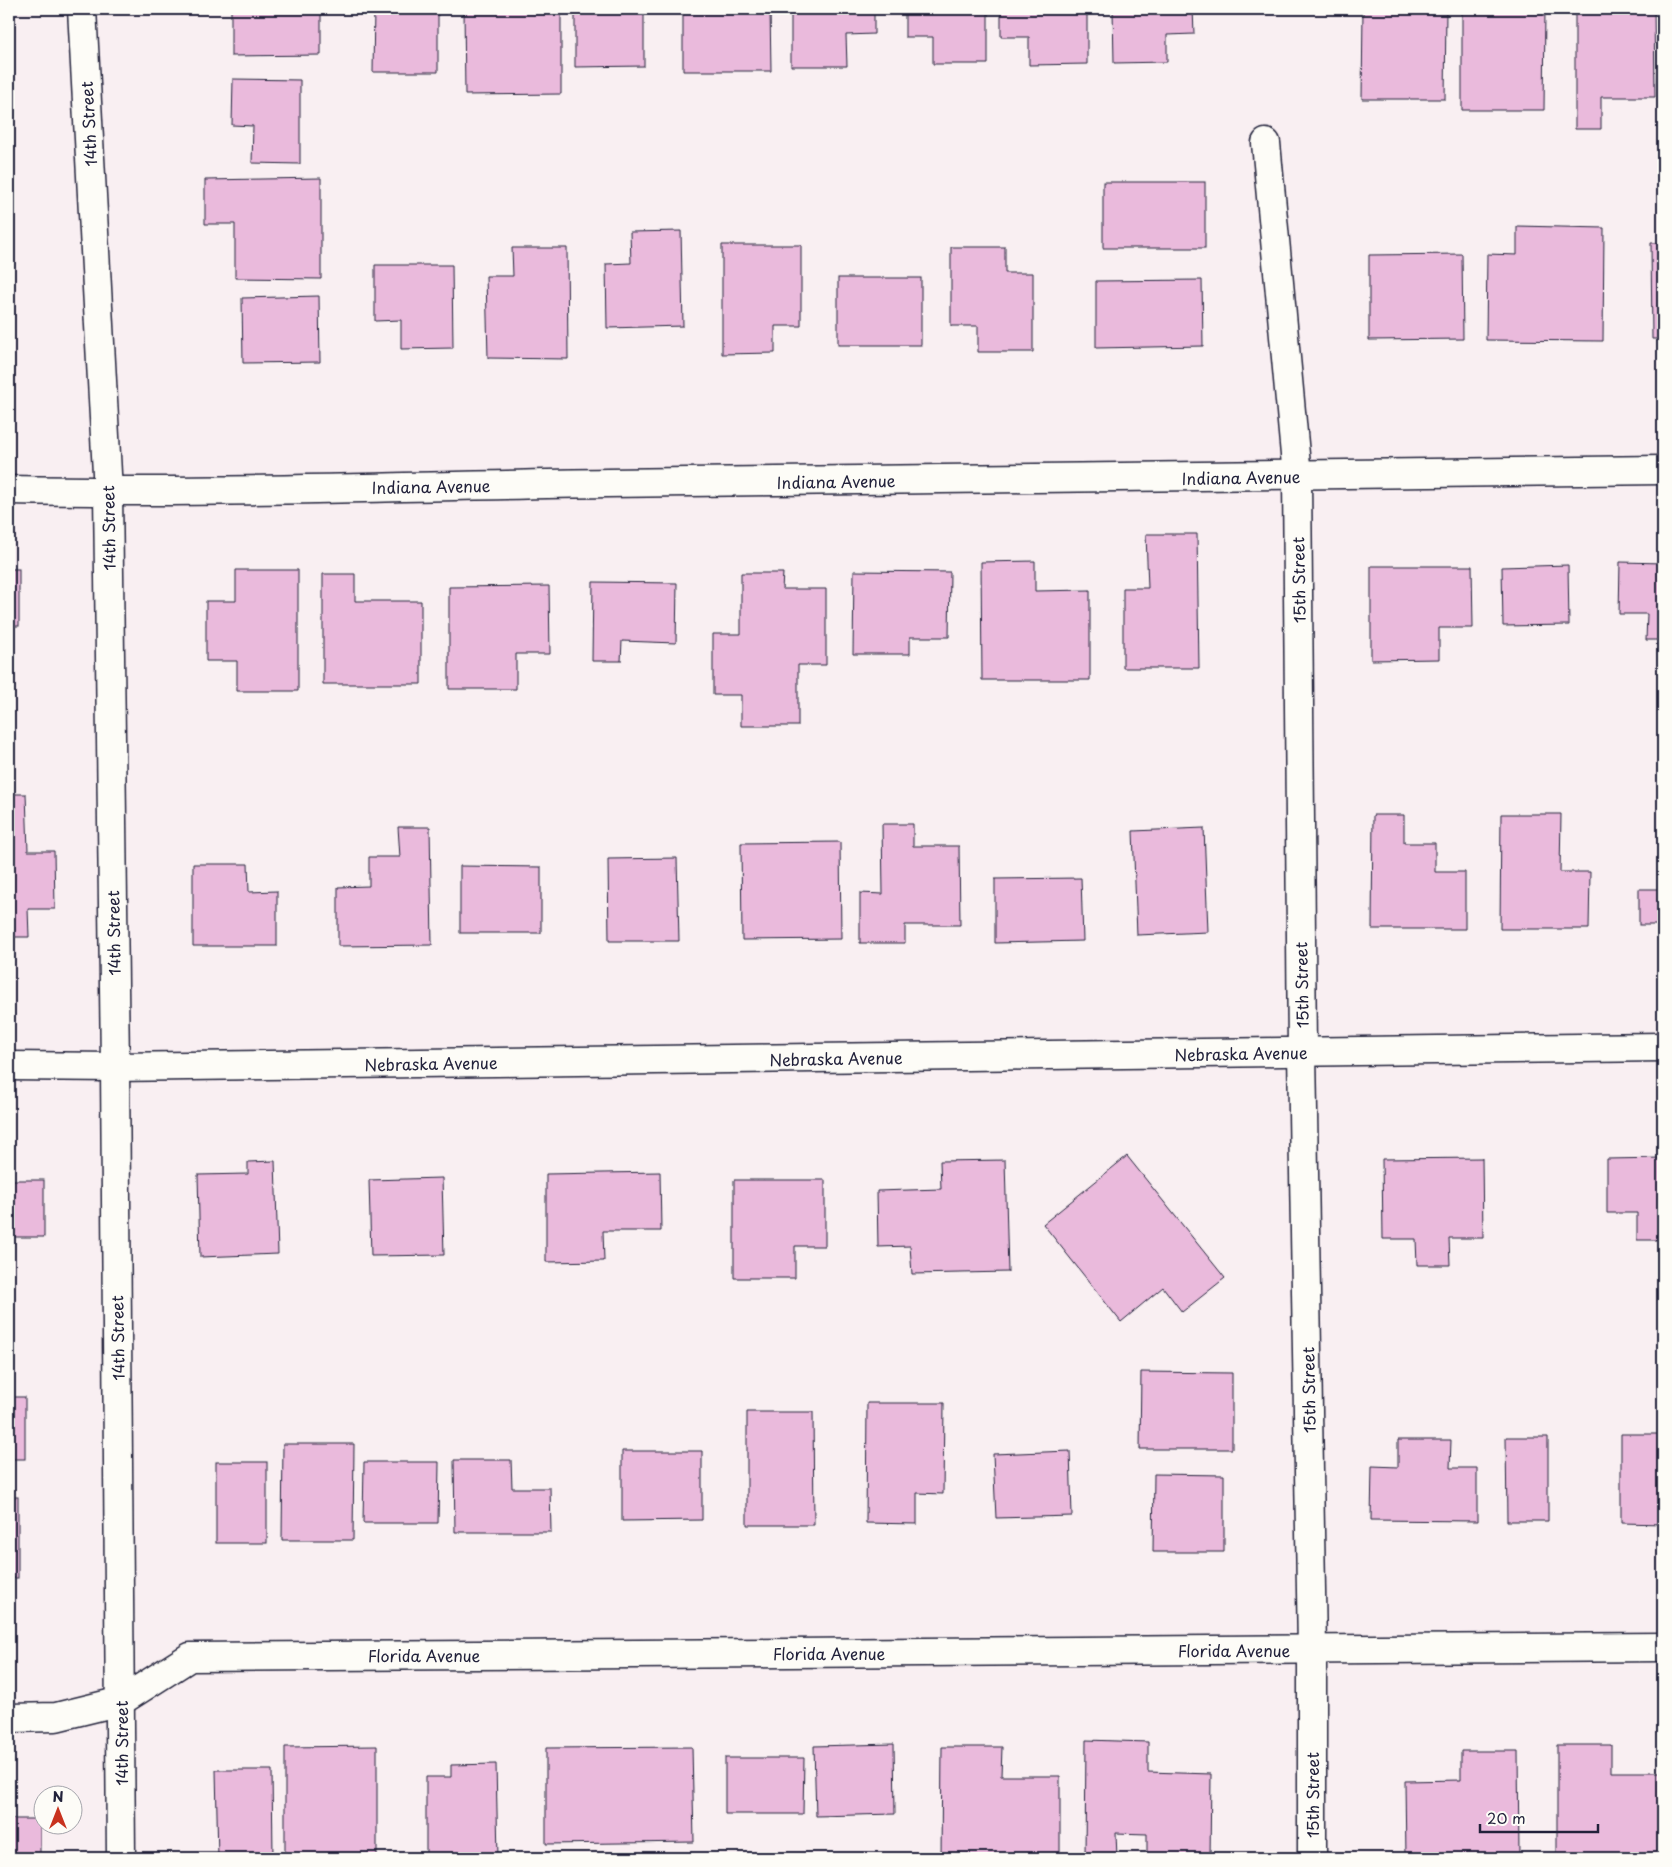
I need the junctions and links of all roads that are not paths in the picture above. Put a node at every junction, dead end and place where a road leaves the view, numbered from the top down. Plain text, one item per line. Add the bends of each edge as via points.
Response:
1 (82, 9) edge
2 (1266, 143) dead end
3 (1663, 470) edge
4 (1297, 476) junction
5 (9, 490) edge
6 (108, 492) junction
7 (1663, 1047) edge
8 (1302, 1052) junction
9 (9, 1066) edge
10 (115, 1067) junction
11 (1663, 1647) edge
12 (1312, 1650) junction
13 (121, 1701) junction
14 (9, 1718) edge
15 (121, 1858) edge
16 (1312, 1858) edge

1 - 6 street, 14th Street
2 - 4 street, 15th Street
3 - 4 street, Indiana Avenue
4 - 6 street, Indiana Avenue
4 - 8 street, 15th Street
5 - 6 street, Indiana Avenue
6 - 10 street, 14th Street
7 - 8 street, Nebraska Avenue
8 - 10 street, Nebraska Avenue
8 - 12 street, 15th Street
9 - 10 street, Nebraska Avenue
10 - 13 street, 14th Street
11 - 12 street, Florida Avenue
12 - 13 street, Florida Avenue via 190,1657
12 - 16 street, 15th Street
13 - 14 street, Florida Avenue via 56,1717
13 - 15 street, 14th Street

